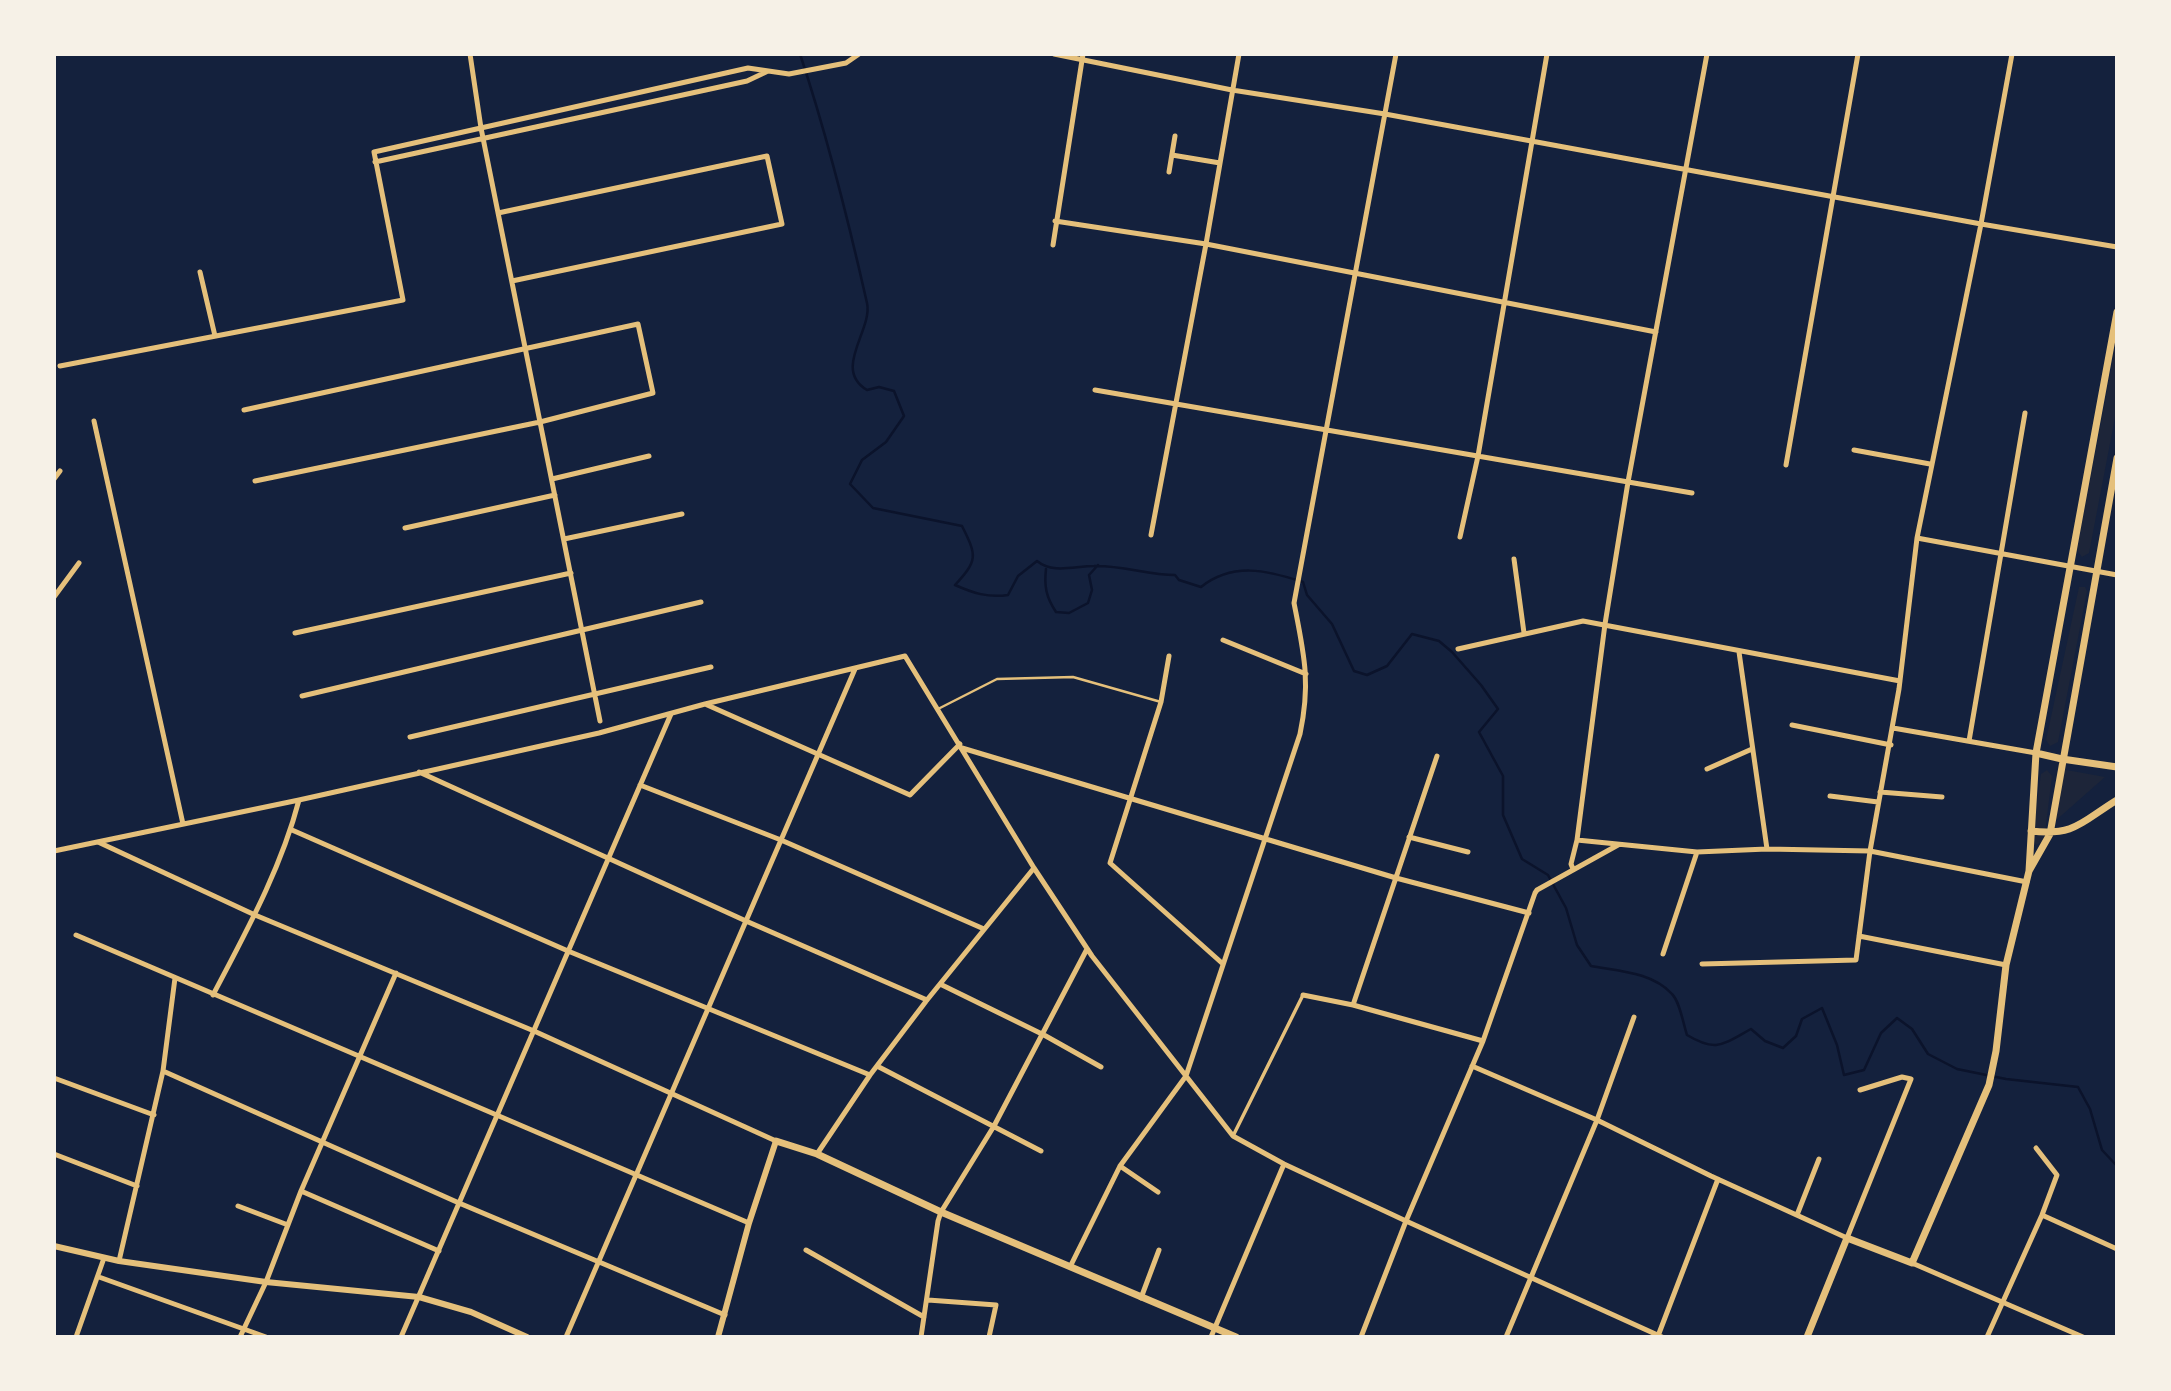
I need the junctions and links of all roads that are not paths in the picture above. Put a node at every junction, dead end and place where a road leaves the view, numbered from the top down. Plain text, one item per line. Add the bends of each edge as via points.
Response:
1 (470, 54) edge
2 (859, 54) edge
3 (1054, 54) edge
4 (1238, 54) edge
5 (1396, 54) edge
6 (1547, 54) edge
7 (1707, 54) edge
8 (1858, 54) edge
9 (2012, 54) edge
10 (1083, 57) edge
11 (769, 71) junction
12 (1232, 90) junction
13 (1385, 114) junction
14 (481, 128) junction
15 (1175, 136) dead end
16 (483, 137) junction
17 (1532, 142) junction
18 (1172, 155) junction
19 (375, 162) junction
20 (1220, 163) junction
21 (1686, 170) junction
22 (1168, 172) dead end
23 (1833, 196) junction
24 (498, 213) junction
25 (1055, 221) junction
26 (1981, 225) junction
27 (1206, 244) junction
28 (1053, 245) dead end
29 (2117, 247) edge
30 (200, 272) dead end
31 (1354, 274) junction
32 (512, 281) junction
33 (1506, 302) junction
34 (2117, 312) edge
35 (1656, 332) junction
36 (215, 336) junction
37 (526, 348) junction
38 (60, 366) dead end
39 (1096, 390) dead end
40 (1176, 404) junction
41 (244, 410) dead end
42 (2025, 413) dead end
43 (94, 421) dead end
44 (540, 422) junction
45 (1327, 430) junction
46 (1854, 450) dead end
47 (649, 456) dead end
48 (1478, 456) junction
49 (2117, 458) edge
50 (1930, 464) junction
51 (1786, 465) dead end
52 (60, 471) dead end
53 (552, 478) junction
54 (54, 479) edge
55 (255, 481) dead end
56 (1628, 482) junction
57 (1692, 493) dead end
58 (555, 495) junction
59 (682, 514) dead end
60 (405, 528) dead end
61 (1151, 535) dead end
62 (1460, 537) dead end
63 (1917, 538) junction
64 (564, 539) junction
65 (2000, 554) junction
66 (1514, 559) dead end
67 (79, 563) dead end
68 (2071, 566) junction
69 (2098, 571) junction
70 (571, 573) junction
71 (2117, 575) edge
72 (54, 597) edge
73 (701, 602) dead end
74 (1605, 624) junction
75 (582, 630) junction
76 (1524, 632) junction
77 (295, 633) dead end
78 (1223, 640) dead end
79 (1458, 649) dead end
80 (1739, 652) junction
81 (1169, 656) dead end
82 (711, 667) dead end
83 (855, 668) junction
84 (1307, 674) junction
85 (1900, 681) junction
86 (595, 694) junction
87 (302, 696) dead end
88 (1161, 702) junction
89 (705, 704) junction
90 (937, 709) junction
91 (671, 714) junction
92 (600, 721) dead end
93 (1792, 725) dead end
94 (1893, 728) junction
95 (410, 737) dead end
96 (1969, 741) junction
97 (1891, 745) junction
98 (961, 746) junction
99 (1752, 749) junction
100 (2036, 753) junction
101 (818, 754) junction
102 (1437, 756) dead end
103 (2062, 759) junction
104 (2117, 767) edge
105 (1707, 769) dead end
106 (419, 772) junction
107 (640, 785) junction
108 (1880, 792) junction
109 (1830, 796) dead end
110 (1941, 797) dead end
111 (1132, 798) junction
112 (299, 800) junction
113 (2117, 800) edge
114 (1878, 802) junction
115 (183, 824) junction
116 (292, 830) junction
117 (2031, 831) junction
118 (2050, 834) junction
119 (1409, 837) junction
120 (1264, 838) junction
121 (781, 839) junction
122 (1577, 840) junction
123 (98, 842) junction
124 (1618, 845) junction
125 (1767, 849) junction
126 (54, 850) edge
127 (1468, 852) dead end
128 (1697, 852) junction
129 (1870, 852) junction
130 (608, 859) junction
131 (1034, 868) junction
132 (1572, 870) junction
133 (2029, 871) junction
134 (1396, 878) junction
135 (2027, 882) junction
136 (1529, 913) junction
137 (255, 915) junction
138 (746, 921) junction
139 (984, 929) junction
140 (76, 935) dead end
141 (1858, 936) junction
142 (1087, 949) junction
143 (568, 951) junction
144 (1663, 954) dead end
145 (1223, 964) junction
146 (1702, 964) dead end
147 (2006, 965) junction
148 (396, 972) junction
149 (175, 978) junction
150 (940, 984) junction
151 (214, 995) junction
152 (1303, 995) joint
153 (927, 1000) junction
154 (1353, 1005) junction
155 (708, 1008) junction
156 (1634, 1017) dead end
157 (534, 1031) junction
158 (1044, 1035) junction
159 (1483, 1041) junction
160 (360, 1057) junction
161 (877, 1066) junction
162 (1472, 1066) junction
163 (1101, 1067) dead end
164 (163, 1071) junction
165 (870, 1075) junction
166 (1186, 1076) junction
167 (54, 1078) edge
168 (1860, 1090) dead end
169 (672, 1092) junction
170 (154, 1115) junction
171 (497, 1116) junction
172 (1597, 1119) junction
173 (994, 1126) junction
174 (1233, 1136) junction
175 (776, 1141) junction
176 (323, 1144) junction
177 (2036, 1148) dead end
178 (1041, 1151) dead end
179 (54, 1154) edge
180 (817, 1154) junction
181 (1819, 1159) dead end
182 (1284, 1164) junction
183 (1120, 1166) junction
184 (636, 1175) junction
185 (1718, 1179) junction
186 (137, 1186) junction
187 (301, 1191) junction
188 (1158, 1192) dead end
189 (459, 1203) junction
190 (238, 1206) dead end
191 (941, 1212) junction
192 (1797, 1215) junction
193 (2042, 1215) junction
194 (1406, 1221) junction
195 (749, 1223) junction
196 (288, 1225) junction
197 (1847, 1238) junction
198 (54, 1246) edge
199 (2117, 1249) edge
200 (806, 1250) dead end
201 (1159, 1250) dead end
202 (439, 1251) junction
203 (104, 1258) junction
204 (120, 1261) junction
205 (599, 1261) junction
206 (1912, 1263) junction
207 (1070, 1267) junction
208 (1530, 1276) junction
209 (99, 1277) junction
210 (266, 1282) junction
211 (419, 1297) junction
212 (1141, 1298) junction
213 (928, 1300) junction
214 (2002, 1301) junction
215 (725, 1315) junction
216 (925, 1317) junction
217 (244, 1328) junction
218 (1215, 1328) junction
219 (1659, 1336) edge
220 (76, 1337) edge
221 (240, 1337) edge
222 (265, 1337) edge
223 (401, 1337) edge
224 (527, 1337) edge
225 (566, 1337) edge
226 (718, 1337) edge
227 (921, 1337) edge
228 (989, 1337) edge
229 (1211, 1337) edge
230 (1236, 1337) edge
231 (1361, 1337) edge
232 (1506, 1337) edge
233 (1807, 1337) edge
234 (1987, 1337) edge
235 (2083, 1337) edge

1 - 14 street
2 - 11 street via 846,62 789,74
3 - 10 street
4 - 12 street
5 - 13 street
6 - 17 street
7 - 21 street
8 - 23 street
9 - 26 street
10 - 12 street
10 - 25 street
11 - 14 street via 748,68
11 - 16 street via 747,80
12 - 13 street
12 - 20 street
13 - 17 street
13 - 31 street
14 - 16 street
14 - 19 street via 373,152
15 - 18 street
16 - 19 street
16 - 24 street
17 - 21 street
17 - 33 street
18 - 20 street
18 - 22 street
19 - 36 street via 402,300
20 - 27 street
21 - 23 street
21 - 35 street
23 - 26 street
23 - 51 street
24 - 32 street
24 - 32 street via 767,156 782,224
25 - 27 street
25 - 28 street
26 - 29 street
26 - 50 street
27 - 31 street
27 - 40 street
30 - 36 street
31 - 33 street
31 - 45 street
32 - 37 street
33 - 35 street
33 - 48 street
34 - 68 main road
35 - 56 street
36 - 38 street
37 - 41 street
37 - 44 street
37 - 44 street via 638,324 653,393
39 - 40 street
40 - 45 street
40 - 61 street
42 - 65 street
43 - 115 street
44 - 53 street
44 - 55 street
45 - 48 street
45 - 84 street via 1294,603
46 - 50 street
47 - 53 street
48 - 56 street
48 - 62 street
49 - 69 main road
50 - 63 street
52 - 54 street
53 - 58 street
56 - 57 street
56 - 74 street
58 - 60 street
58 - 64 street
59 - 64 street
63 - 65 street
63 - 85 street
64 - 70 street
65 - 68 street
65 - 96 street
66 - 76 street
67 - 72 street
68 - 69 street
68 - 100 main road
69 - 71 street
69 - 103 main road
70 - 75 street
70 - 77 street
73 - 75 street
74 - 76 street via 1583,621
74 - 80 street
74 - 122 street
75 - 86 street
75 - 87 street
76 - 79 street
78 - 84 street
80 - 85 street
80 - 99 street
81 - 88 street
82 - 86 street
83 - 89 street
83 - 90 street via 905,656
83 - 101 street
84 - 120 street via 1300,734
85 - 94 street
86 - 92 street
86 - 95 street
88 - 90 lane via 1073,677 997,679
88 - 111 street
89 - 91 street
89 - 101 street
90 - 98 street
91 - 106 street
91 - 107 street
93 - 97 street
94 - 96 street
94 - 97 street
96 - 100 street
97 - 108 street
98 - 101 street via 911,795
98 - 111 street
98 - 131 street
99 - 105 street
99 - 125 street
100 - 103 main road
100 - 117 main road
101 - 121 street
102 - 119 street
103 - 104 main road
103 - 118 main road
106 - 112 street
106 - 130 street
107 - 121 street
107 - 130 street
108 - 110 street
108 - 114 street
109 - 114 street
111 - 120 street
111 - 145 street via 1110,863
112 - 115 street
112 - 116 street
113 - 118 main road via 2071,830
114 - 129 street
115 - 123 street
116 - 137 street
116 - 143 street
117 - 118 main road
117 - 133 main road
118 - 133 main road
119 - 127 street
119 - 134 street
120 - 134 street
120 - 145 street
121 - 138 street
121 - 139 street
122 - 124 street
122 - 132 street
123 - 126 street
123 - 137 street
124 - 128 street
124 - 132 street
125 - 128 street
125 - 129 street
128 - 144 street
129 - 135 street
129 - 141 street
130 - 138 street
130 - 143 street
131 - 139 street
131 - 142 street
132 - 136 street via 1535,893
133 - 135 main road
134 - 136 street
134 - 154 street
135 - 147 main road
136 - 159 street
137 - 148 street
137 - 151 street
138 - 153 street
138 - 155 street
139 - 150 street
140 - 149 street
141 - 146 street via 1856,960
141 - 147 street
142 - 158 street
142 - 166 street
143 - 155 street
143 - 157 street
145 - 166 street
147 - 206 main road via 1989,1085
148 - 157 street
148 - 160 street
149 - 151 street
149 - 164 street
150 - 153 street
150 - 158 street
151 - 160 street
152 - 154 street
152 - 174 street
153 - 161 street
154 - 159 street
155 - 165 street
155 - 169 street
156 - 172 street
157 - 169 street
157 - 171 street
158 - 163 street
158 - 173 street
159 - 162 street
160 - 171 street
160 - 176 street
161 - 165 street
161 - 173 street
162 - 172 street
162 - 194 street
164 - 170 street
164 - 176 street
165 - 180 street
166 - 174 street
166 - 183 street
167 - 170 street
168 - 197 street via 1902,1077 1911,1079
169 - 175 street
169 - 184 street
170 - 186 street
171 - 184 street
171 - 189 street
172 - 185 street
172 - 208 street
173 - 178 street
173 - 191 street
174 - 182 street
175 - 180 main road
175 - 195 street
176 - 187 street
176 - 189 street
177 - 193 street via 2057,1175
179 - 186 street
180 - 191 main road
181 - 192 street
182 - 194 street
182 - 218 street
183 - 188 street
183 - 207 street
184 - 195 street
184 - 205 street
185 - 192 street
185 - 219 street
186 - 204 street
187 - 196 street
187 - 202 street
189 - 202 street
189 - 205 street
190 - 196 street
191 - 207 main road
191 - 213 street
192 - 197 street
193 - 199 street
193 - 214 street
194 - 208 street
194 - 231 street
195 - 215 street
196 - 210 street
197 - 206 main road
197 - 233 main road
198 - 203 street
200 - 216 street
201 - 212 street
202 - 211 street
203 - 204 street
203 - 209 street
204 - 210 street
205 - 215 street
205 - 225 street
206 - 214 street
207 - 212 main road
208 - 219 street
208 - 232 street
209 - 217 street
209 - 220 street
210 - 211 street
210 - 217 street
211 - 223 street
211 - 224 street via 471,1312
212 - 218 main road
213 - 216 street
213 - 228 street via 996,1305
214 - 234 street
214 - 235 street
215 - 226 street
216 - 227 street
217 - 221 street
217 - 222 street
218 - 229 street
218 - 230 main road

